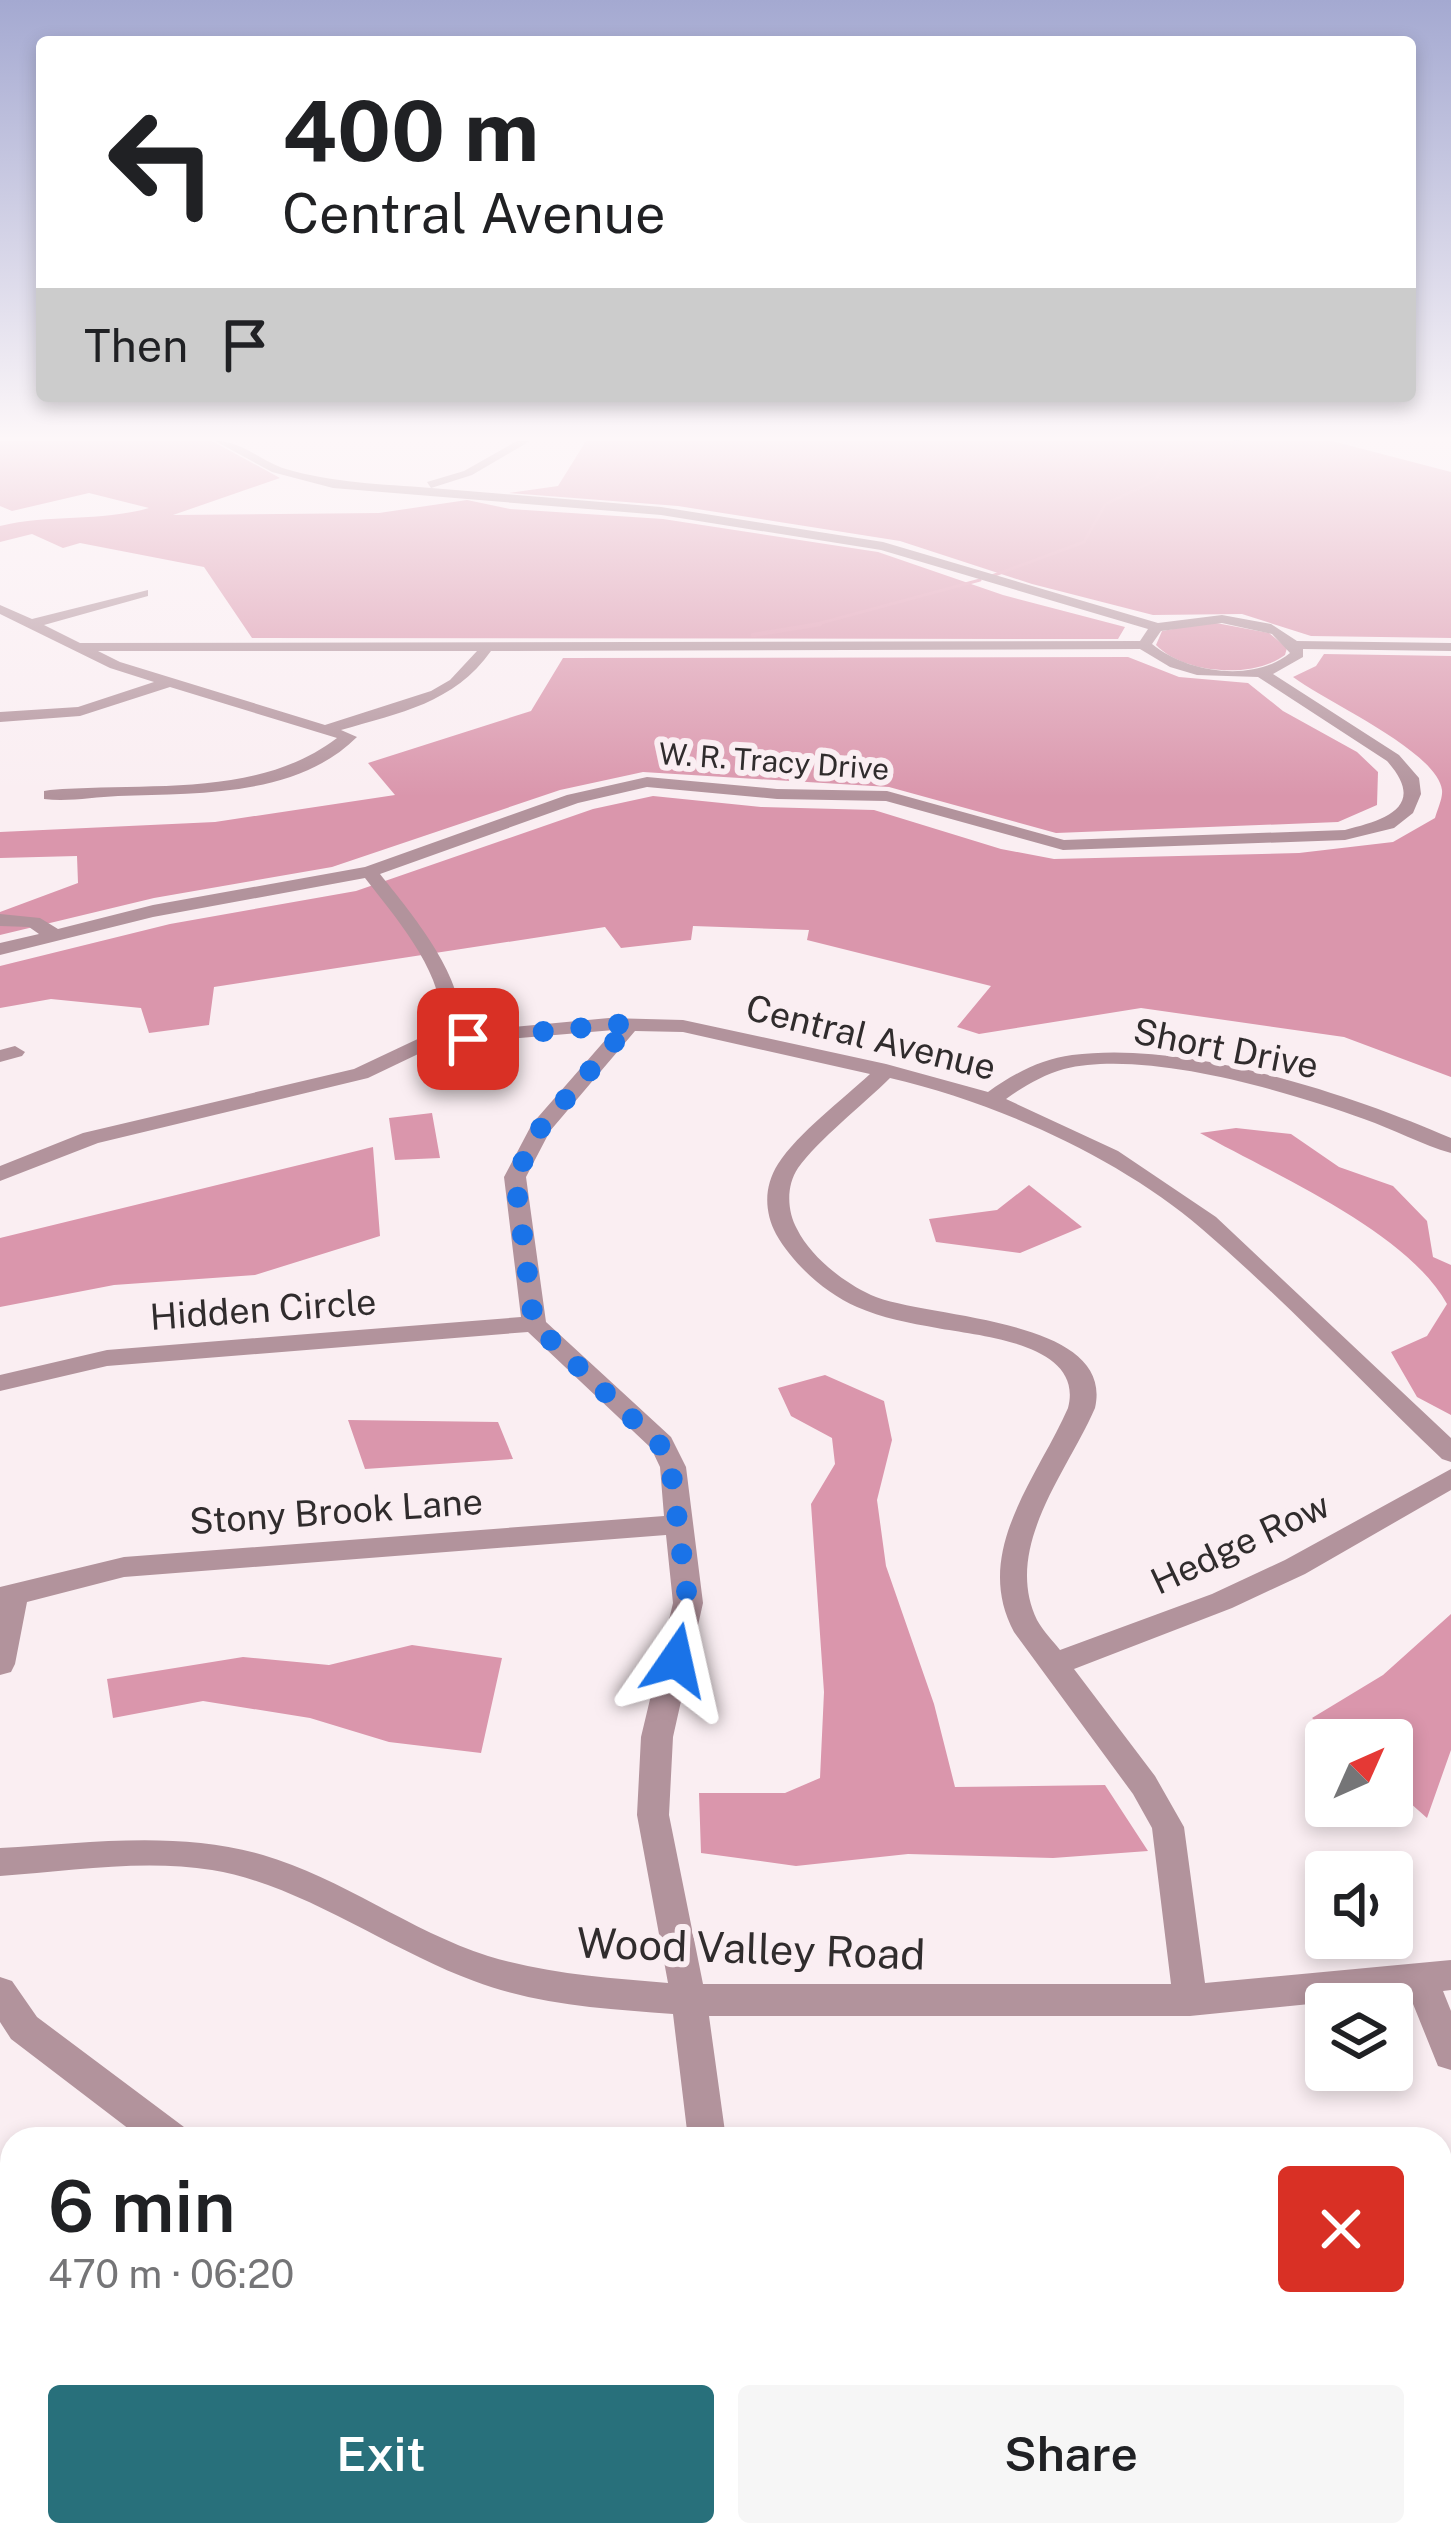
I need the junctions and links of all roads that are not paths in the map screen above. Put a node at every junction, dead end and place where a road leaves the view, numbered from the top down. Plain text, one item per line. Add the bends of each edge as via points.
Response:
1 (930, 560) edge
2 (143, 593) dead end
3 (0, 609) edge
4 (32, 624) junction
5 (1156, 627) junction
6 (1144, 645) junction
7 (1297, 645) junction
8 (75, 647) junction
9 (1451, 647) edge
10 (485, 649) junction
11 (1260, 672) junction
12 (166, 682) junction
13 (0, 717) edge
14 (326, 729) junction
15 (50, 795) dead end
16 (369, 872) junction
17 (0, 920) edge
18 (54, 934) junction
19 (0, 949) edge
20 (631, 1023) junction
21 (440, 1040) junction
22 (886, 1070) junction
23 (991, 1100) junction
24 (1451, 1146) edge
25 (0, 1174) edge
26 (534, 1324) junction
27 (0, 1383) edge
28 (1451, 1453) edge
29 (1451, 1478) edge
30 (681, 1524) junction
31 (7, 1596) edge
32 (0, 1664) edge
33 (1055, 1664) junction
34 (0, 1862) edge
35 (1436, 1976) edge
36 (0, 1992) edge
37 (689, 2000) junction
38 (1190, 2000) junction
39 (1451, 2054) edge
40 (155, 2127) edge
41 (705, 2127) edge

1 - 5 street
2 - 4 street
3 - 4 street
4 - 8 street
5 - 6 street
5 - 7 street via 1247,622
6 - 10 street
6 - 11 street via 1186,668
7 - 9 street
7 - 11 street via 1292,662
8 - 10 street
8 - 12 street
10 - 14 street via 469,677 450,689
11 - 16 street, W. R. Tracy Drive via 1403,767 1413,794 1400,817 1318,838 1063,845 887,796 646,782 572,799
12 - 13 street via 80,711
12 - 14 street
14 - 15 street via 349,737 254,780
16 - 18 street, W. R. Tracy Drive
16 - 21 street via 419,939 455,1014
17 - 18 street via 33,922
18 - 19 street, W. R. Tracy Drive
20 - 21 street, Central Avenue
20 - 22 street, Central Avenue via 702,1028
20 - 26 street via 540,1129 515,1177
21 - 25 street, Central Avenue via 361,1074 91,1138
22 - 23 street, Central Avenue
22 - 33 street via 789,1164 778,1216 808,1264 857,1300 1037,1342 1075,1369 1083,1403 1016,1547 1014,1599
23 - 24 street, Short Drive via 1050,1066 1133,1060 1327,1101
23 - 28 street, Central Avenue via 1110,1156 1208,1222
26 - 27 street, Hidden Circle via 106,1358
26 - 30 street via 662,1442
29 - 33 street, Hedge Row via 1295,1567
30 - 31 street, Stony Brook Lane via 124,1567
30 - 37 street via 688,1603 657,1737 653,1815
31 - 32 street
33 - 38 street via 1168,1827
34 - 37 street, Wood Valley Road via 94,1852 210,1856 326,1893 482,1969 569,1990
35 - 38 street, Wood Valley Road
35 - 39 street
36 - 40 street via 24,2028
37 - 38 street, Wood Valley Road
37 - 41 street

